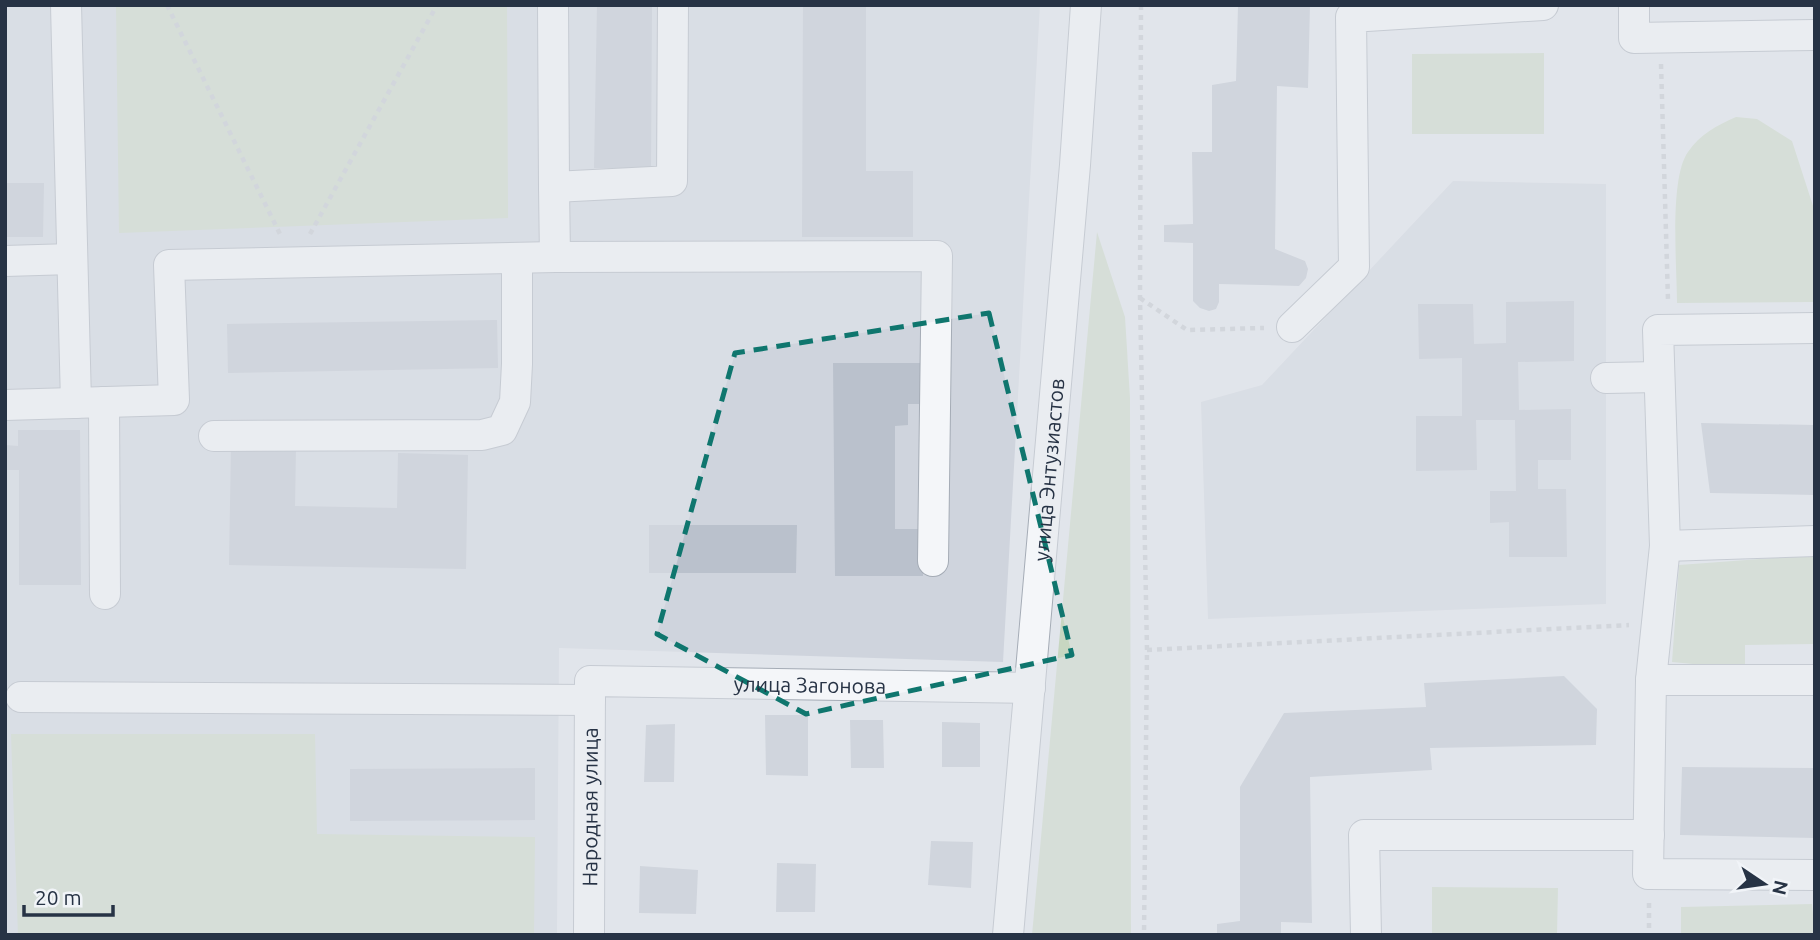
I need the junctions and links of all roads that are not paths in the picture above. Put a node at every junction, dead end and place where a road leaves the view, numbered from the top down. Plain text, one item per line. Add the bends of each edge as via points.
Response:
1 (66, 5) edge
2 (553, 5) edge
3 (673, 5) edge
4 (1086, 5) edge
5 (1543, 5) edge
6 (1634, 5) edge
7 (1815, 35) edge
8 (554, 187) junction
9 (555, 257) junction
10 (517, 258) junction
11 (72, 259) junction
12 (5, 261) edge
13 (1292, 327) road end
14 (1815, 328) edge
15 (1659, 377) junction
16 (1606, 378) dead end
17 (90, 403) junction
18 (5, 405) edge
19 (214, 436) dead end
20 (1815, 541) edge
21 (1665, 546) junction
22 (933, 561) dead end
23 (105, 594) dead end
24 (1651, 680) junction
25 (1815, 680) edge
26 (1030, 688) junction
27 (590, 690) junction
28 (21, 697) dead end
29 (1649, 835) junction
30 (1815, 874) edge
31 (589, 935) edge
32 (1008, 935) edge
33 (1366, 935) edge

1 - 11 street
2 - 8 street
3 - 8 street via 672,181
4 - 26 street, улица Энтузиастов
5 - 13 street via 1351,17 1354,267
6 - 7 street via 1634,38
8 - 9 street
9 - 10 street
9 - 22 street via 937,256
10 - 17 street via 169,265 174,400
10 - 19 street via 515,402 502,430 482,435
11 - 12 street
11 - 17 street
14 - 15 street via 1658,330
15 - 16 street
15 - 21 street
17 - 18 street
17 - 23 street
20 - 21 street
21 - 24 street
24 - 25 street
24 - 29 street
26 - 27 street, улица Загонова
26 - 32 street, улица Энтузиастов
27 - 28 street, улица Загонова
27 - 31 street, Народная улица
29 - 30 street via 1648,874
29 - 33 street via 1364,835

